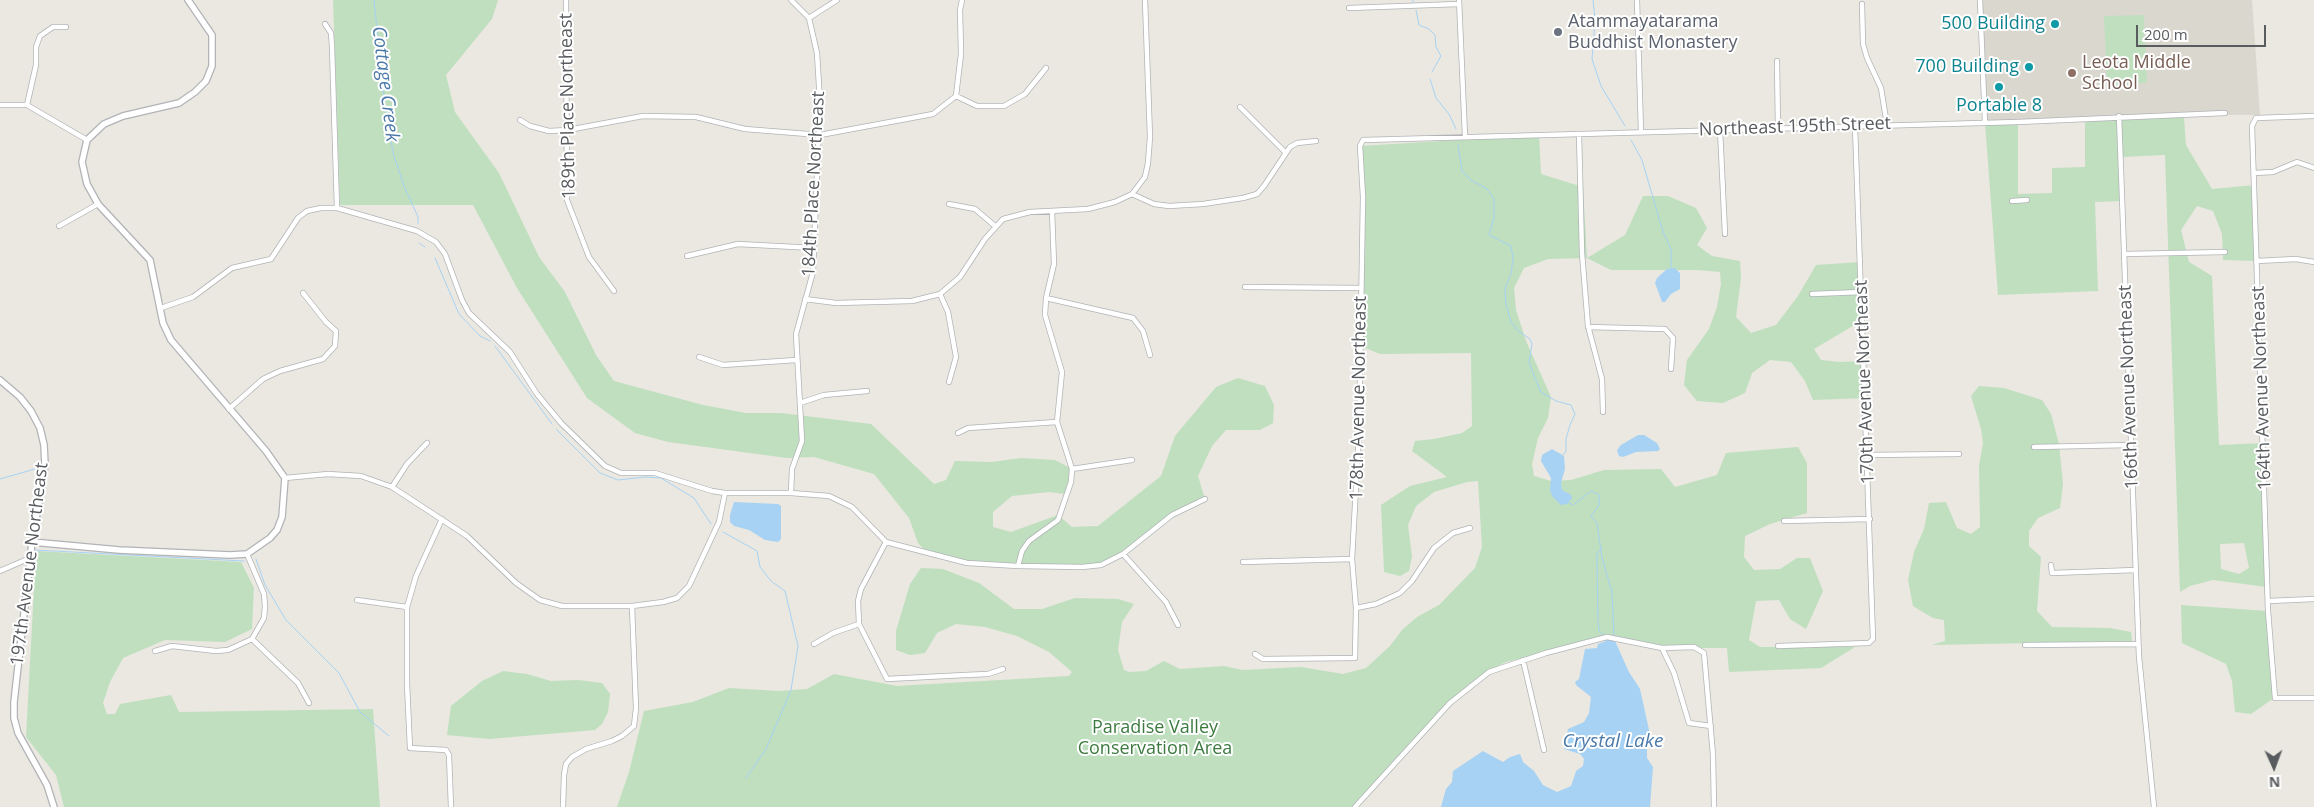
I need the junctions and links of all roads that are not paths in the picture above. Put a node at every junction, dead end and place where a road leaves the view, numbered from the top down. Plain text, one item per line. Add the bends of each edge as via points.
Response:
1 (188, 0) edge
2 (566, 0) edge
3 (791, 0) edge
4 (837, 0) edge
5 (962, 0) edge
6 (1145, 0) edge
7 (1637, 0) edge
8 (1980, 0) edge
9 (1459, 2) edge
10 (1862, 4) dead end
11 (1349, 8) dead end
12 (809, 18) junction
13 (325, 24) dead end
14 (66, 26) dead end
15 (1777, 61) dead end
16 (1046, 68) dead end
17 (956, 96) junction
18 (27, 105) junction
19 (0, 106) edge
20 (1240, 107) dead end
21 (2225, 113) dead end
22 (2119, 116) junction
23 (2314, 116) edge
24 (520, 120) dead end
25 (1985, 123) junction
26 (1887, 125) junction
27 (1855, 126) junction
28 (1778, 128) junction
29 (1720, 129) junction
30 (568, 130) junction
31 (1641, 131) junction
32 (1578, 134) junction
33 (820, 135) junction
34 (1465, 136) junction
35 (87, 140) junction
36 (1366, 140) joint
37 (1316, 141) dead end
38 (1285, 152) junction
39 (2314, 168) edge
40 (2254, 172) junction
41 (1132, 194) junction
42 (2027, 200) dead end
43 (2012, 201) dead end
44 (98, 204) junction
45 (949, 204) dead end
46 (337, 208) junction
47 (1052, 211) junction
48 (59, 226) dead end
49 (995, 226) junction
50 (1725, 234) dead end
51 (814, 248) junction
52 (2225, 252) dead end
53 (2124, 254) junction
54 (687, 256) dead end
55 (2257, 261) junction
56 (2314, 262) edge
57 (1245, 287) dead end
58 (1361, 288) junction
59 (614, 291) dead end
60 (1862, 292) junction
61 (303, 293) dead end
62 (940, 294) junction
63 (1812, 294) dead end
64 (1046, 298) junction
65 (805, 299) junction
66 (160, 308) junction
67 (1588, 327) junction
68 (1150, 355) dead end
69 (699, 357) dead end
70 (796, 360) junction
71 (1671, 368) dead end
72 (0, 380) edge
73 (949, 382) dead end
74 (867, 391) dead end
75 (800, 403) junction
76 (229, 409) junction
77 (1603, 412) dead end
78 (1057, 422) junction
79 (958, 433) dead end
80 (427, 442) dead end
81 (2131, 445) junction
82 (2034, 447) dead end
83 (1959, 454) dead end
84 (1868, 455) junction
85 (1132, 460) dead end
86 (1072, 470) junction
87 (285, 478) junction
88 (392, 487) junction
89 (725, 493) junction
90 (791, 493) junction
91 (1205, 499) dead end
92 (442, 519) junction
93 (1870, 519) junction
94 (1784, 521) dead end
95 (1470, 528) dead end
96 (32, 542) junction
97 (886, 542) junction
98 (247, 554) junction
99 (1123, 554) junction
100 (30, 558) junction
101 (1352, 559) junction
102 (1243, 562) dead end
103 (2051, 565) dead end
104 (1018, 566) junction
105 (2136, 570) junction
106 (0, 571) edge
107 (2314, 599) edge
108 (357, 600) dead end
109 (2269, 601) junction
110 (632, 606) junction
111 (407, 607) junction
112 (1356, 608) junction
113 (859, 624) junction
114 (1178, 625) dead end
115 (252, 639) junction
116 (814, 644) dead end
117 (2138, 644) junction
118 (2025, 645) dead end
119 (1778, 646) dead end
120 (1662, 648) junction
121 (155, 651) dead end
122 (1255, 654) dead end
123 (1523, 660) junction
124 (1003, 669) dead end
125 (2314, 698) edge
126 (309, 703) dead end
127 (1710, 726) junction
128 (1544, 750) dead end
129 (54, 807) edge
130 (452, 807) edge
131 (564, 807) edge
132 (1355, 807) edge
133 (1714, 807) edge
134 (2154, 807) edge

1 - 35 street via 212,35 212,66 206,81 179,103 123,116 104,124
2 - 30 street, 189th Place Northeast
3 - 12 street
4 - 12 street
5 - 17 street
6 - 41 street via 1150,137 1145,177
7 - 31 street
8 - 25 street
9 - 11 street
9 - 34 street
10 - 26 street via 1863,44 1881,88
12 - 33 street, 184th Place Northeast via 819,67
13 - 46 street via 331,33 332,47
14 - 18 street via 53,28 40,36
15 - 28 street
16 - 17 street via 1025,94 1004,106 977,106
17 - 33 street via 933,114
18 - 19 street
18 - 35 street
20 - 38 street
21 - 22 street, Northeast 195th Street
22 - 25 street, Northeast 195th Street
22 - 53 street, 166th Avenue Northeast
23 - 40 street, 164th Avenue Northeast via 2253,120
24 - 30 street via 549,131
25 - 26 street, Northeast 195th Street
26 - 27 street, Northeast 195th Street
27 - 28 street, Northeast 195th Street
27 - 60 street, 170th Avenue Northeast
28 - 29 street, Northeast 195th Street
29 - 31 street, Northeast 195th Street
29 - 50 street
30 - 33 street via 652,116 696,117 745,129
30 - 59 street, 189th Place Northeast via 567,200 589,257
31 - 32 street, Northeast 195th Street
32 - 34 street, Northeast 195th Street
32 - 67 street
33 - 51 street, 184th Place Northeast
34 - 36 street, Northeast 195th Street
35 - 44 street via 82,162 87,184
36 - 58 street, 178th Avenue Northeast via 1360,146 1363,197
37 - 38 street via 1297,143
38 - 41 street via 1257,194 1243,198 1168,206 1154,204
39 - 40 street via 2297,162 2273,172
40 - 55 street, 164th Avenue Northeast
41 - 47 street via 1102,206
42 - 43 street
44 - 48 street
44 - 66 street via 150,260
45 - 49 street via 975,209
46 - 66 street via 307,211 298,218 272,259 232,268 194,296
46 - 89 street via 417,231 436,242 469,313 510,352 537,394 605,466 621,473 656,473
47 - 49 street via 1016,215
47 - 64 street via 1054,264
49 - 62 street via 960,277
51 - 54 street via 738,244
51 - 65 street, 184th Place Northeast
52 - 53 street
53 - 81 street, 166th Avenue Northeast
55 - 56 street via 2296,259
55 - 109 street, 164th Avenue Northeast
57 - 58 street
58 - 101 street, 178th Avenue Northeast
60 - 63 street
60 - 84 street, 170th Avenue Northeast
61 - 76 street via 336,331 335,346 323,359 263,379
62 - 65 street via 912,301 836,303
62 - 73 street via 948,312 956,357
64 - 68 street via 1133,318 1142,331
64 - 78 street via 1048,331 1062,372
65 - 70 street, 184th Place Northeast via 796,334
66 - 76 street via 171,340
67 - 71 street via 1665,329 1673,338
67 - 77 street via 1602,379
69 - 70 street via 724,365
70 - 75 street, 184th Place Northeast
72 - 96 street, 197th Avenue Northeast via 31,411 40,428 44,446 45,464
74 - 75 street via 824,395 811,402
75 - 90 street, 184th Place Northeast via 802,441 792,469
76 - 87 street
78 - 79 street via 968,428
78 - 86 street
80 - 88 street
81 - 82 street
81 - 105 street, 166th Avenue Northeast
83 - 84 street
84 - 93 street, 170th Avenue Northeast
85 - 86 street
86 - 104 street via 1070,491 1058,520 1029,541
87 - 88 street via 328,474 361,476
87 - 98 street via 284,504 277,530
88 - 92 street
89 - 90 street
89 - 110 street via 719,522 689,586 677,598
90 - 97 street via 841,500
91 - 99 street via 1172,515
92 - 110 street via 467,536 516,583 540,600 562,606
92 - 111 street via 416,576
93 - 94 street
93 - 119 street, 170th Avenue Northeast via 1873,639 1869,643
95 - 112 street via 1438,544 1400,593 1376,604
96 - 98 street via 119,550
96 - 100 street, 197th Avenue Northeast
97 - 104 street via 967,563
97 - 113 street via 861,589
98 - 115 street via 266,606 264,618
99 - 104 street via 1101,564 1082,567
99 - 114 street via 1166,602
100 - 106 street
100 - 129 street, 197th Avenue Northeast via 14,702 18,733 47,785
101 - 102 street
101 - 112 street, 178th Avenue Northeast
103 - 105 street via 2052,573
105 - 117 street, 166th Avenue Northeast
107 - 109 street
108 - 111 street
109 - 125 street, 164th Avenue Northeast via 2275,698
110 - 131 street via 634,726 612,741 572,756 564,775
111 - 130 street via 410,748 446,750 450,755
112 - 122 street, 178th Avenue Northeast via 1354,658 1263,659
113 - 116 street
113 - 124 street via 887,679 966,676
115 - 121 street via 228,650 172,646
115 - 126 street via 298,683
117 - 118 street
117 - 134 street, 166th Avenue Northeast
120 - 123 street via 1606,638
120 - 127 street via 1674,673 1689,723
120 - 127 street via 1694,647 1704,653
123 - 128 street
123 - 132 street via 1489,672 1450,703
127 - 133 street

